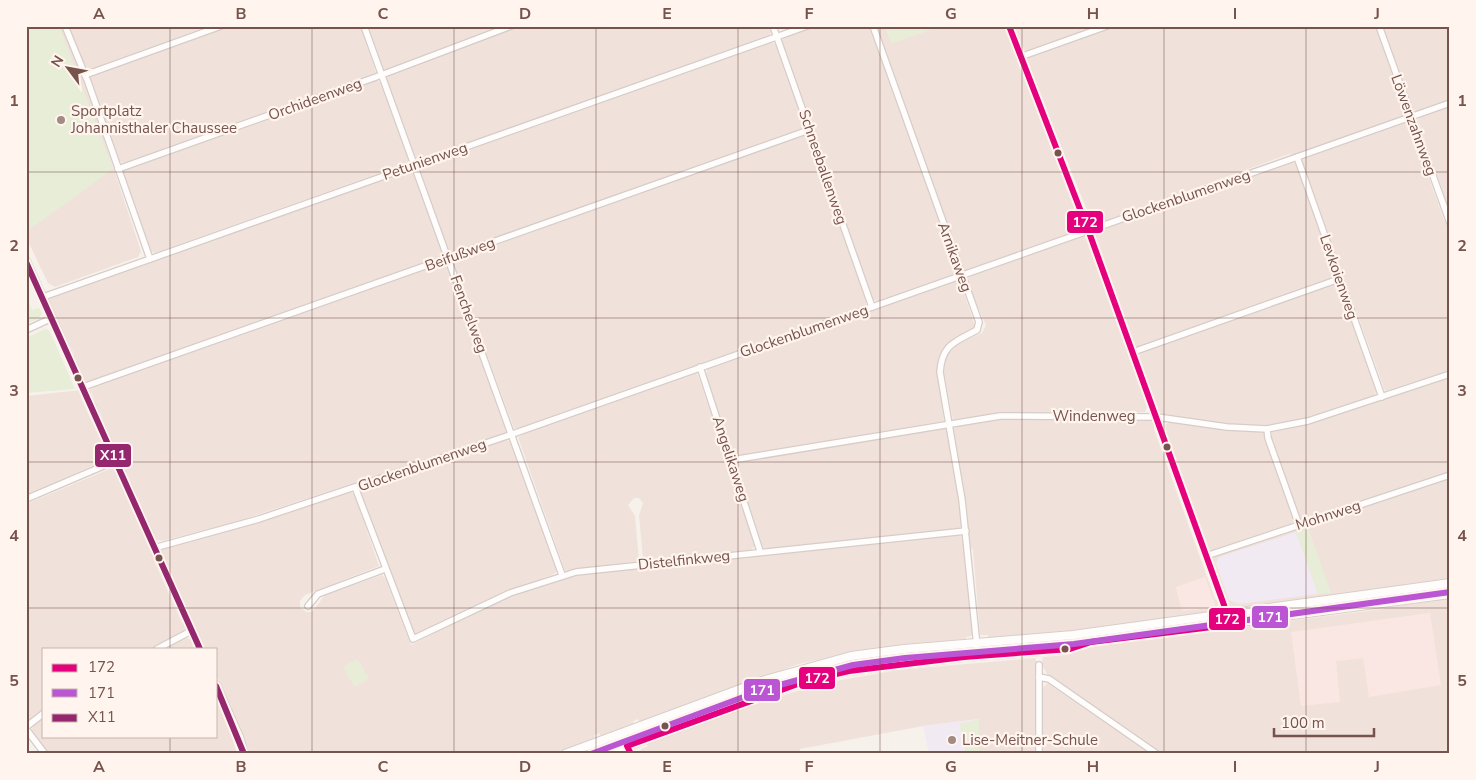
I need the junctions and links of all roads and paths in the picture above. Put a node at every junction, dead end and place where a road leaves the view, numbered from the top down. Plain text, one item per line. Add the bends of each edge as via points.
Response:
1 (65, 26) edge
2 (222, 26) edge
3 (364, 26) edge
4 (511, 26) edge
5 (773, 26) edge
6 (807, 26) edge
7 (872, 26) edge
8 (1008, 26) edge
9 (1107, 26) edge
10 (1379, 26) edge
11 (777, 37) junction
12 (1020, 57) junction
13 (85, 75) junction
14 (381, 75) junction
15 (1450, 103) edge
16 (1411, 116) junction
17 (809, 130) junction
18 (1297, 157) junction
19 (414, 164) junction
20 (118, 168) junction
21 (1450, 223) edge
22 (1088, 230) junction
23 (150, 258) junction
24 (448, 258) junction
25 (26, 261) edge
26 (961, 275) junction
27 (1339, 279) junction
28 (43, 297) junction
29 (872, 307) junction
30 (52, 318) junction
31 (26, 330) edge
32 (1133, 352) junction
33 (700, 367) junction
34 (1450, 374) edge
35 (83, 387) junction
36 (1382, 397) junction
37 (1157, 417) junction
38 (950, 424) junction
39 (1267, 429) junction
40 (512, 434) junction
41 (732, 460) junction
42 (116, 461) junction
43 (1450, 475) edge
44 (355, 487) junction
45 (26, 499) edge
46 (1299, 525) junction
47 (966, 531) junction
48 (154, 548) junction
49 (760, 551) junction
50 (1206, 556) junction
51 (385, 569) junction
52 (562, 575) junction
53 (1450, 583) edge
54 (1450, 594) edge
55 (308, 606) dead end
56 (1227, 615) junction
57 (1228, 625) junction
58 (191, 631) junction
59 (1038, 639) junction
60 (976, 642) junction
61 (159, 648) edge
62 (200, 648) edge
63 (1038, 652) junction
64 (978, 656) junction
65 (1039, 665) dead end
66 (804, 668) junction
67 (1039, 677) junction
68 (806, 681) junction
69 (218, 690) edge
70 (42, 715) edge
71 (673, 715) junction
72 (26, 728) edge
73 (678, 728) junction
74 (620, 734) junction
75 (607, 739) junction
76 (627, 746) junction
77 (569, 753) edge
78 (610, 753) edge
79 (45, 754) edge
80 (244, 754) edge
81 (631, 754) edge
82 (1039, 754) edge
83 (1157, 754) edge

1 - 13 street
2 - 13 street
3 - 14 street, Fenchelweg
4 - 14 street, Orchideenweg
5 - 11 street, Schneeballenweg
6 - 11 street, Petunienweg
7 - 26 street, Arnikaweg
8 - 12 street
9 - 12 street
10 - 16 street, Löwenzahnweg
11 - 17 street, Schneeballenweg
11 - 19 street, Petunienweg
12 - 22 street
13 - 20 street
14 - 19 street, Fenchelweg
14 - 20 street, Orchideenweg
15 - 16 street, Glockenblumenweg
16 - 18 street, Glockenblumenweg
16 - 21 street, Löwenzahnweg
17 - 24 street, Beifußweg
17 - 29 street, Schneeballenweg
18 - 22 street, Glockenblumenweg
18 - 27 street, Levkoienweg
19 - 23 street, Petunienweg
19 - 24 street, Fenchelweg
20 - 23 street
22 - 26 street, Glockenblumenweg
22 - 32 street
23 - 28 street, Petunienweg
24 - 35 street, Beifußweg
24 - 40 street, Fenchelweg
25 - 28 main road
26 - 29 street, Glockenblumenweg
26 - 38 street, Arnikaweg via 979,326 953,342 942,360 941,381
27 - 32 street
27 - 36 street, Levkoienweg
28 - 30 main road
29 - 33 street, Glockenblumenweg
30 - 31 street
30 - 35 main road
32 - 37 street
33 - 40 street, Glockenblumenweg
33 - 41 street, Angelikaweg
34 - 36 street, Windenweg
35 - 42 main road
36 - 39 street, Windenweg
37 - 38 street, Windenweg via 1000,416
37 - 39 street, Windenweg
37 - 50 street
38 - 41 street, Windenweg
38 - 47 street, Arnikaweg
39 - 46 street
40 - 44 street, Glockenblumenweg
40 - 52 street, Fenchelweg
41 - 49 street, Angelikaweg
42 - 45 street
42 - 48 main road
43 - 46 street, Mohnweg
44 - 48 street, Glockenblumenweg via 259,519
44 - 51 street
46 - 50 street, Mohnweg
47 - 49 street, Distelfinkweg
47 - 60 street, Arnikaweg
48 - 58 main road
49 - 52 street, Distelfinkweg
50 - 56 street
51 - 52 street, Distelfinkweg via 410,638 415,639 510,593
51 - 55 street via 318,594
53 - 56 main road
54 - 57 main road
56 - 57 main road
56 - 59 main road
57 - 63 main road
58 - 61 street
58 - 62 main road
59 - 60 main road
59 - 63 street
60 - 64 street, Arnikaweg
60 - 66 main road via 851,656
63 - 64 main road
64 - 68 main road via 874,667
65 - 67 street
66 - 68 main road
66 - 71 main road
67 - 82 street
67 - 83 street via 1049,679
68 - 73 main road
69 - 80 main road
70 - 72 street
71 - 73 main road
71 - 74 main road
72 - 79 street
73 - 76 main road
74 - 75 main road
74 - 76 main road
75 - 77 main road
75 - 78 main road
76 - 78 main road
76 - 81 main road

